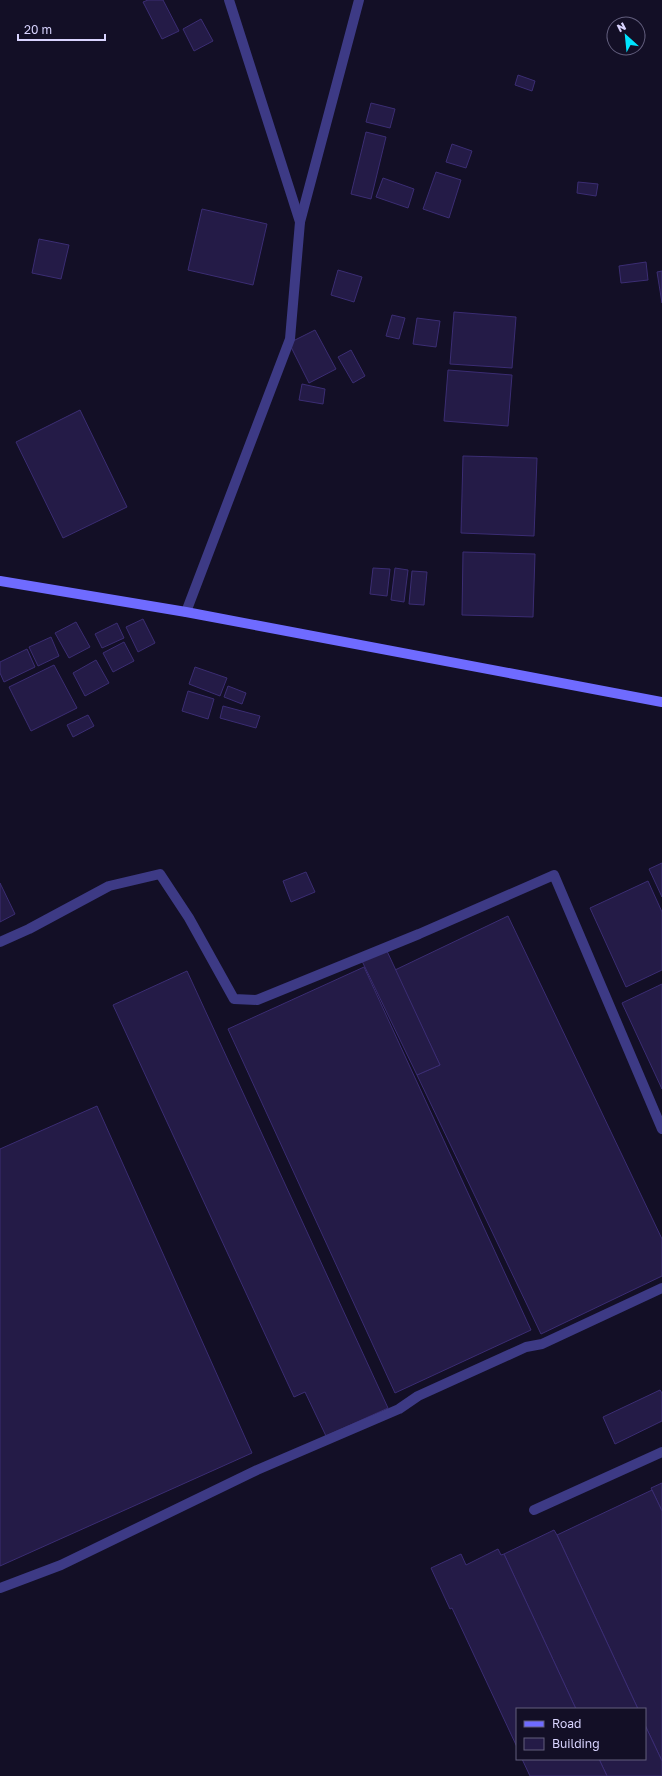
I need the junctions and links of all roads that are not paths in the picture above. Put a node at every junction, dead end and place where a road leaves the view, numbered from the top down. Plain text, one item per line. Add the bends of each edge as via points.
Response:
1 (229, 0) edge
2 (359, 0) edge
3 (300, 222) junction
4 (0, 581) edge
5 (186, 612) junction
6 (662, 702) edge
7 (0, 942) edge
8 (662, 1129) edge
9 (662, 1288) edge
10 (662, 1452) edge
11 (534, 1510) dead end
12 (0, 1588) edge

1 - 3 street
2 - 3 street
3 - 5 street via 290,339
4 - 5 main road
5 - 6 main road
7 - 8 street via 109,886 160,874 189,918 234,999 257,1000 554,876
9 - 12 street via 542,1344 526,1347 418,1396 400,1410 257,1470 61,1565
10 - 11 street

